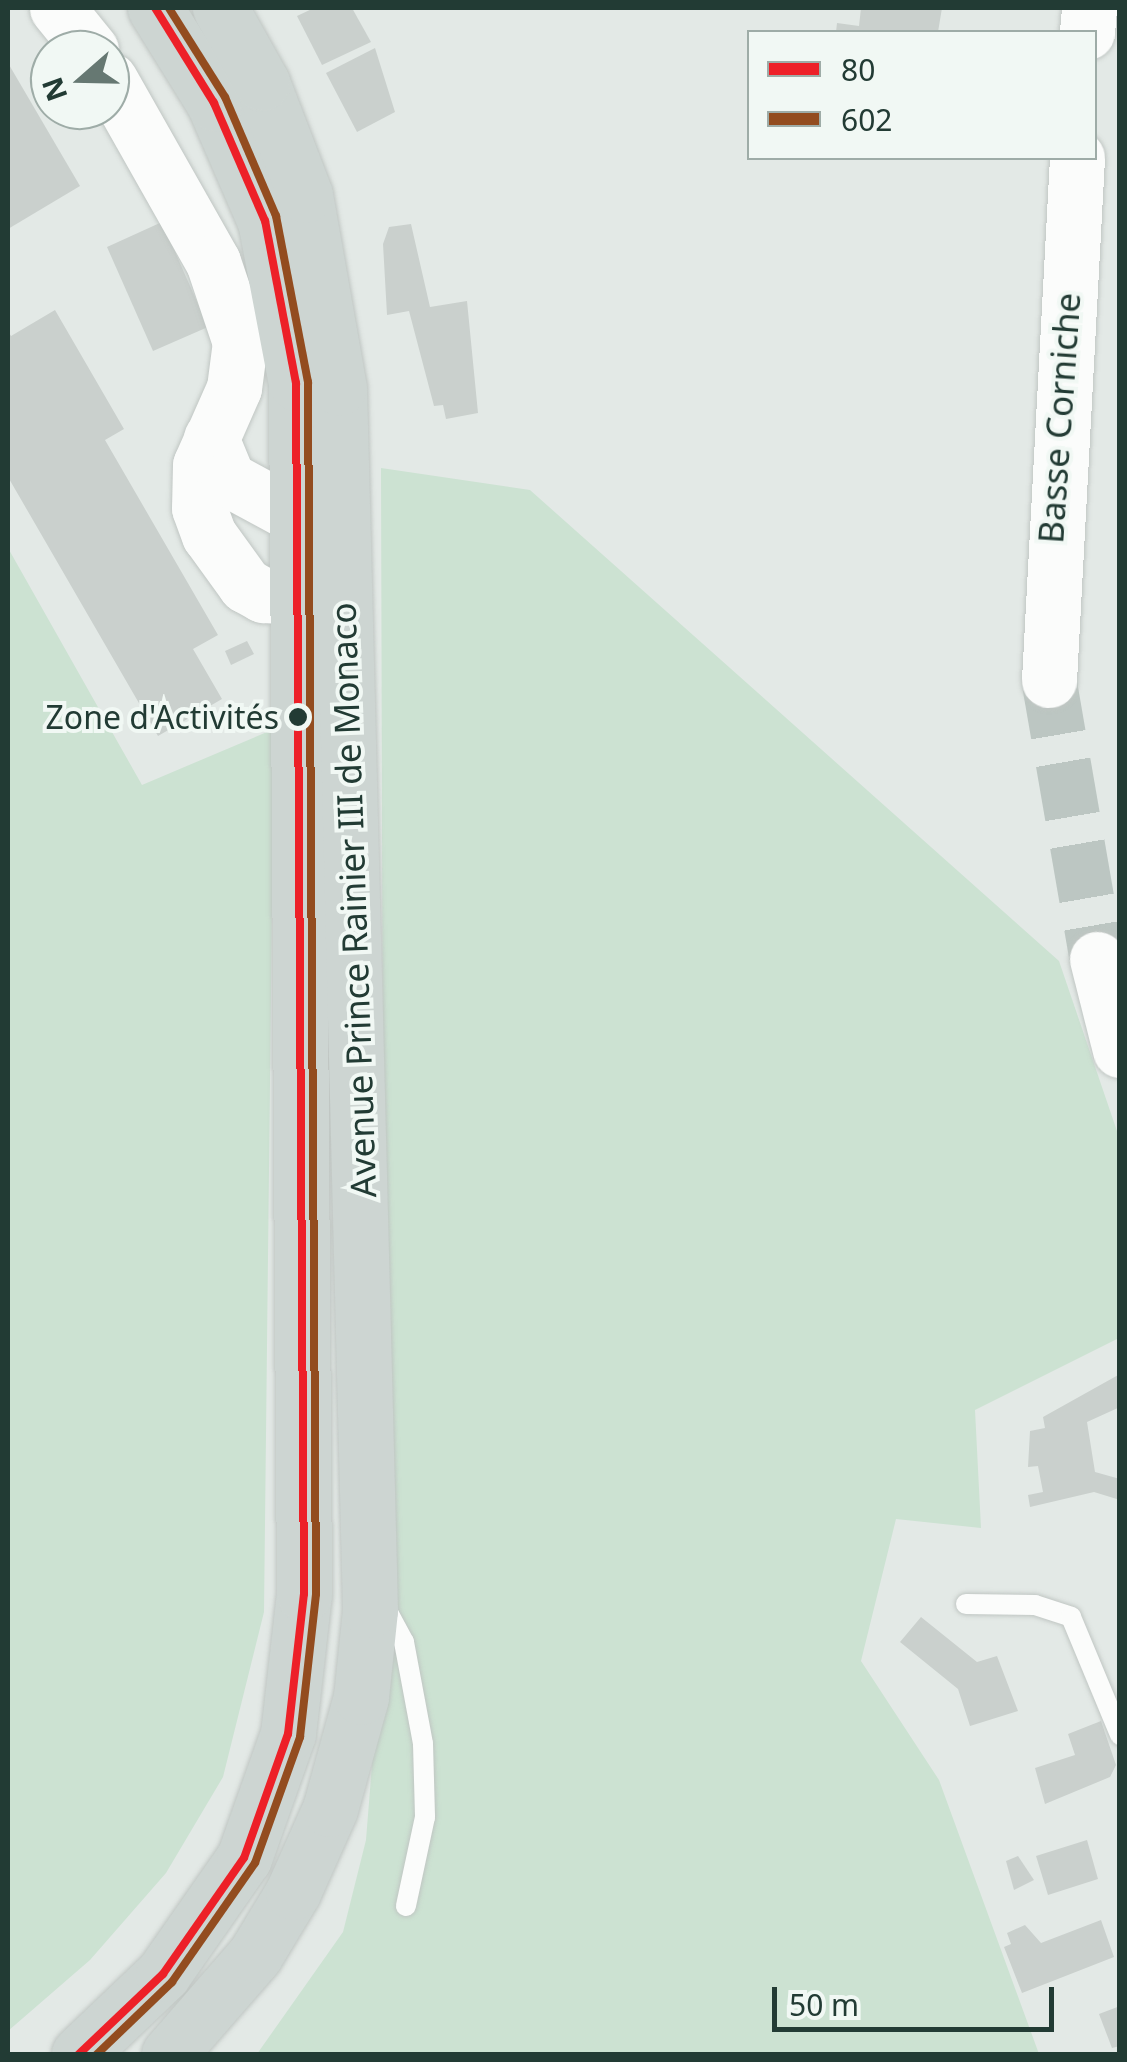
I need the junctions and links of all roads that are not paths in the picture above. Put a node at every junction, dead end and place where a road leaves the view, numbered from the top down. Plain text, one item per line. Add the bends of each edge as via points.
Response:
1 (57, 8) edge
2 (156, 8) edge
3 (220, 8) edge
4 (74, 30) edge
5 (130, 116) edge
6 (1077, 160) edge
7 (211, 438) junction
8 (315, 545) junction
9 (1049, 680) tunnel mouth
10 (1097, 959) tunnel mouth
11 (1120, 1050) edge
12 (370, 1588) junction
13 (966, 1604) dead end
14 (1120, 1735) edge
15 (406, 1906) dead end
16 (79, 2054) edge
17 (169, 2054) edge

1 - 4 street
2 - 8 main road, Avenue Prince Rainier III de Monaco via 214,103 265,221 296,384
3 - 8 main road, Avenue Prince Rainier III de Monaco via 262,83 305,195 332,316
5 - 7 street via 230,299 240,342 236,373
6 - 9 street, Basse Corniche
7 - 8 street via 217,460 242,492
7 - 8 street via 197,488 209,534 244,585
8 - 12 main road, Avenue Prince Rainier III de Monaco via 344,642
8 - 16 main road, Avenue Prince Rainier III de Monaco via 304,1594 288,1734 244,1858 204,1921 164,1974
10 - 11 street
12 - 15 lane via 404,1642 423,1744 425,1817
12 - 17 main road, Avenue Prince Rainier III de Monaco via 362,1697 330,1809 256,1954
13 - 14 lane via 1035,1605 1071,1617

